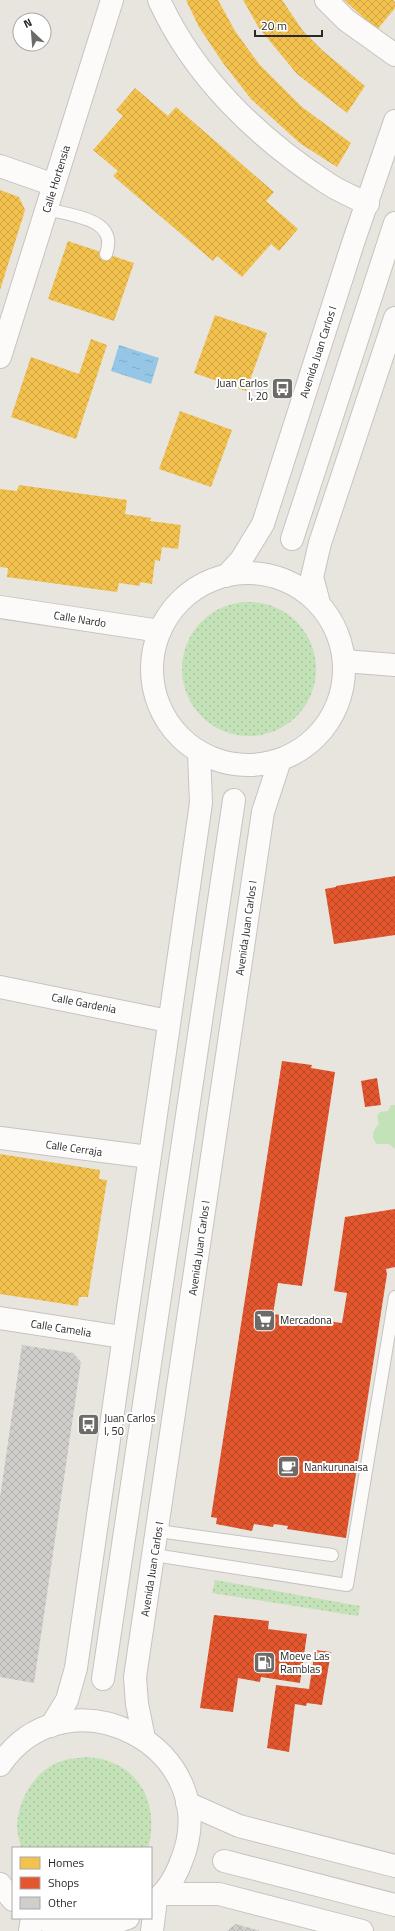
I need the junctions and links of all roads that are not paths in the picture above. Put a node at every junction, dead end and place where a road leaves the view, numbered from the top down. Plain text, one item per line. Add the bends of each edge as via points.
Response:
1 (112, 0) edge
2 (159, 0) edge
3 (326, 0) edge
4 (395, 56) edge
5 (395, 121) edge
6 (0, 166) edge
7 (54, 185) junction
8 (368, 204) junction
9 (47, 209) junction
10 (395, 223) edge
11 (106, 254) dead end
12 (395, 318) edge
13 (0, 357) edge
14 (292, 539) dead end
15 (226, 576) junction
16 (318, 603) junction
17 (0, 607) edge
18 (160, 631) junction
19 (344, 661) junction
20 (395, 664) edge
21 (199, 752) junction
22 (280, 760) junction
23 (234, 800) dead end
24 (0, 987) edge
25 (168, 1021) junction
26 (0, 1138) edge
27 (149, 1157) junction
28 (395, 1297) edge
29 (0, 1318) edge
30 (122, 1337) junction
31 (158, 1531) junction
32 (154, 1555) junction
33 (332, 1555) dead end
34 (103, 1679) dead end
35 (51, 1726) junction
36 (144, 1738) junction
37 (1, 1761) edge
38 (187, 1803) junction
39 (224, 1861) dead end
40 (395, 1866) edge
41 (0, 1884) edge
42 (12, 1899) edge
43 (156, 1899) edge
44 (395, 1905) edge
45 (125, 1919) edge
46 (42, 1924) edge
47 (152, 1931) edge
48 (362, 1931) edge

1 - 7 street, Calle Hortensia
2 - 8 street via 184,46 210,83 283,152 328,184
3 - 4 street via 346,20
5 - 8 street, Avenida Juan Carlos I
6 - 7 street
7 - 9 street, Calle Hortensia
8 - 15 street, Avenida Juan Carlos I via 353,243 263,524 241,560
9 - 11 lane via 90,220 101,226 108,239
9 - 13 street, Calle Hortensia
10 - 14 street
12 - 16 street via 320,543 312,577
15 - 16 street via 251,573 276,577 299,587
15 - 18 street via 198,587 187,596 176,606
16 - 19 street via 336,630
17 - 18 street, Calle Nardo
18 - 21 street via 152,661 154,694 165,719 180,738
19 - 20 street
19 - 22 street via 342,692 329,721 308,745
21 - 22 street via 225,763 253,766
21 - 25 street via 201,803
22 - 31 street, Avenida Juan Carlos I via 263,812
23 - 34 street
24 - 25 street, Calle Gardenia
25 - 27 street
26 - 27 street, Calle Cerraja
27 - 30 street
28 - 32 lane via 347,1585
29 - 30 street, Calle Camelia
30 - 35 street via 76,1668 67,1700
31 - 32 street, Avenida Juan Carlos I
31 - 33 lane
32 - 36 street, Avenida Juan Carlos I via 135,1678
35 - 36 street via 75,1721 99,1721 122,1727
35 - 37 street via 23,1741
36 - 38 street via 164,1756 178,1778
38 - 40 street via 239,1826
38 - 43 street via 189,1827 186,1851 176,1874
39 - 44 street
41 - 42 street
43 - 47 street
43 - 48 street via 219,1894
45 - 46 street via 105,1926 76,1928

